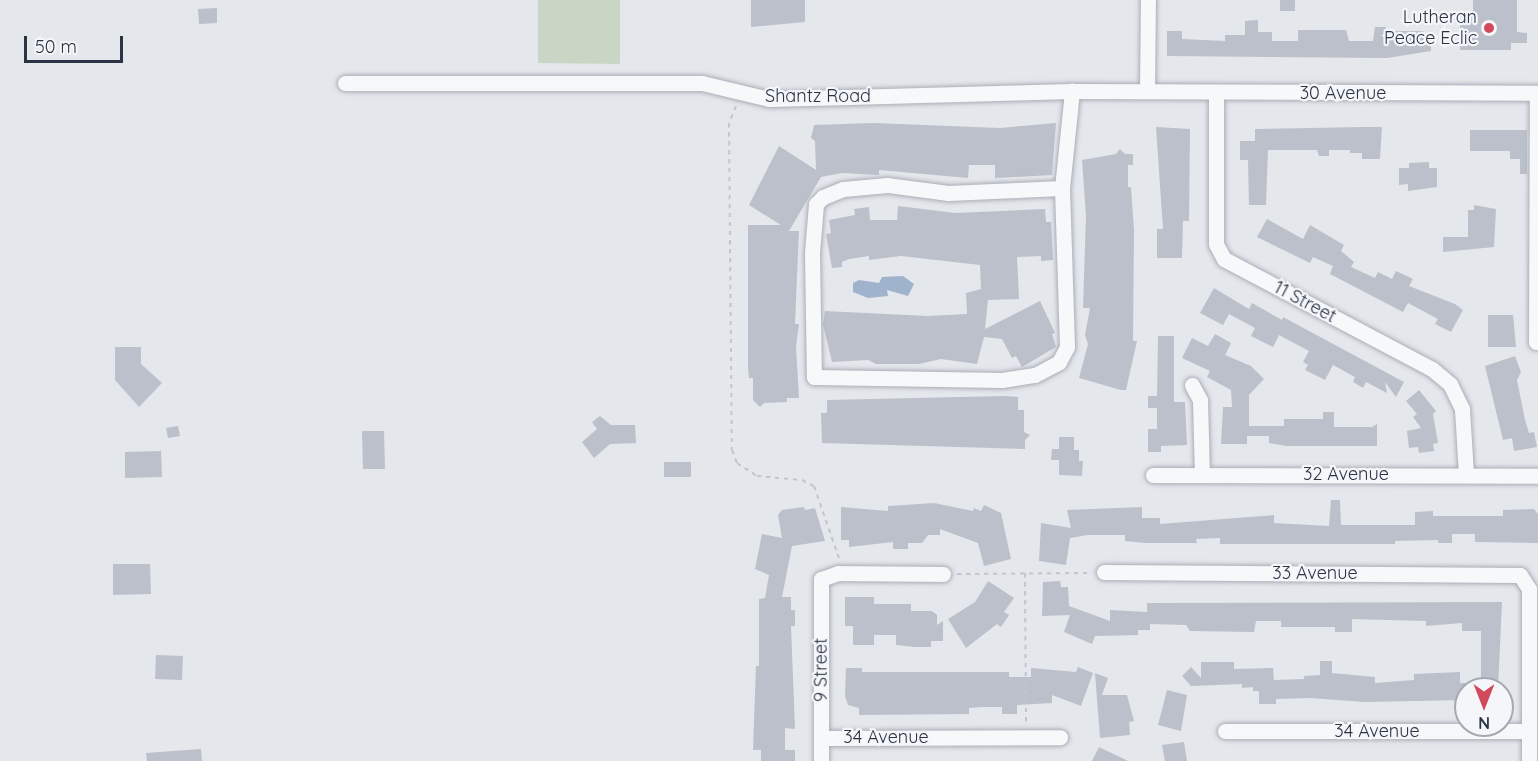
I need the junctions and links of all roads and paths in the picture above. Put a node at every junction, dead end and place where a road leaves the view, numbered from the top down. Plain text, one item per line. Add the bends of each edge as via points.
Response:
1 (1148, 0) edge
2 (345, 83) dead end
3 (1072, 91) junction
4 (1147, 91) junction
5 (1216, 92) junction
6 (1538, 93) edge
7 (738, 103) dead end
8 (1062, 188) junction
9 (1536, 342) dead end
10 (1192, 385) dead end
11 (1202, 474) junction
12 (1466, 474) junction
13 (1153, 475) dead end
14 (1538, 476) edge
15 (1104, 572) joint
16 (838, 573) junction
17 (1025, 573) junction
18 (943, 574) joint
19 (1026, 730) dead end
20 (1226, 731) dead end
21 (1529, 731) junction
22 (1060, 737) dead end
23 (821, 738) junction
24 (821, 761) edge
25 (1528, 761) edge

1 - 4 street
2 - 3 street, Shantz Road via 702,83 770,99
3 - 4 street, Shantz Road
3 - 8 street
4 - 5 street, 30 Avenue
5 - 6 street, 30 Avenue
5 - 12 street, 11 Street via 1216,244 1224,259 1432,369 1450,384 1462,409
6 - 9 street
7 - 16 path via 729,123 732,450 737,463 757,476 802,480 814,486 839,552
8 - 8 street via 1067,347 1065,355 1050,369 1002,380 814,377 812,253 816,204 823,197 843,189 887,185 948,193
10 - 11 street via 1200,399
11 - 12 street, 32 Avenue
11 - 13 street, 32 Avenue
12 - 14 street, 32 Avenue
15 - 17 path
15 - 21 street, 33 Avenue via 1514,573 1526,578 1529,589
16 - 18 street
16 - 23 street, 9 Street via 821,579
17 - 18 path
17 - 19 path
20 - 21 street, 34 Avenue
21 - 25 street
22 - 23 street, 34 Avenue
23 - 24 street, 9 Street

